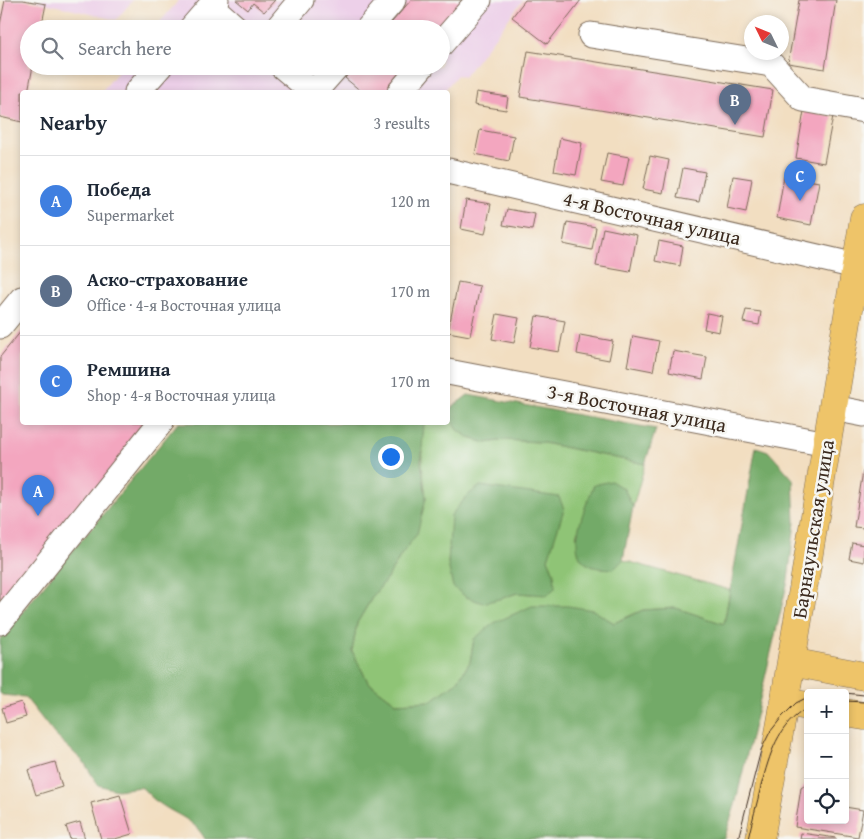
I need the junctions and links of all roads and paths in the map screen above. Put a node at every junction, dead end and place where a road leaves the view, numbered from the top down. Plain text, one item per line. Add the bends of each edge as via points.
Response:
1 (302, 0) edge
2 (393, 0) edge
3 (479, 0) edge
4 (213, 3) edge
5 (199, 20) edge
6 (229, 20) edge
7 (285, 20) edge
8 (376, 20) edge
9 (450, 34) edge
10 (591, 35) dead end
11 (152, 75) edge
12 (293, 75) edge
13 (329, 75) edge
14 (414, 75) edge
15 (139, 90) edge
16 (312, 90) edge
17 (316, 90) edge
18 (402, 90) edge
19 (864, 110) edge
20 (450, 171) edge
21 (864, 218) edge
22 (856, 266) junction
23 (20, 301) edge
24 (0, 326) edge
25 (450, 372) edge
26 (833, 408) junction
27 (864, 414) edge
28 (159, 425) edge
29 (827, 444) junction
30 (0, 622) edge
31 (791, 662) junction
32 (864, 676) edge
33 (796, 704) edge
34 (849, 714) edge
35 (864, 716) edge
36 (760, 839) edge

1 - 7 street
2 - 8 street
3 - 9 street
4 - 5 street
4 - 6 street
10 - 19 street via 772,64 802,99
11 - 15 street
12 - 16 street
13 - 17 street
14 - 18 street
20 - 22 street, 4-я Восточная улица
21 - 22 main road, Барнаульская улица
22 - 26 main road, Барнаульская улица
23 - 24 street
25 - 29 street, 3-я Восточная улица
26 - 27 street
26 - 29 main road, Барнаульская улица
28 - 30 street
29 - 31 main road, Барнаульская улица
31 - 32 main road
31 - 33 main road, Барнаульская улица
33 - 36 main road, Барнаульская улица
34 - 35 main road

